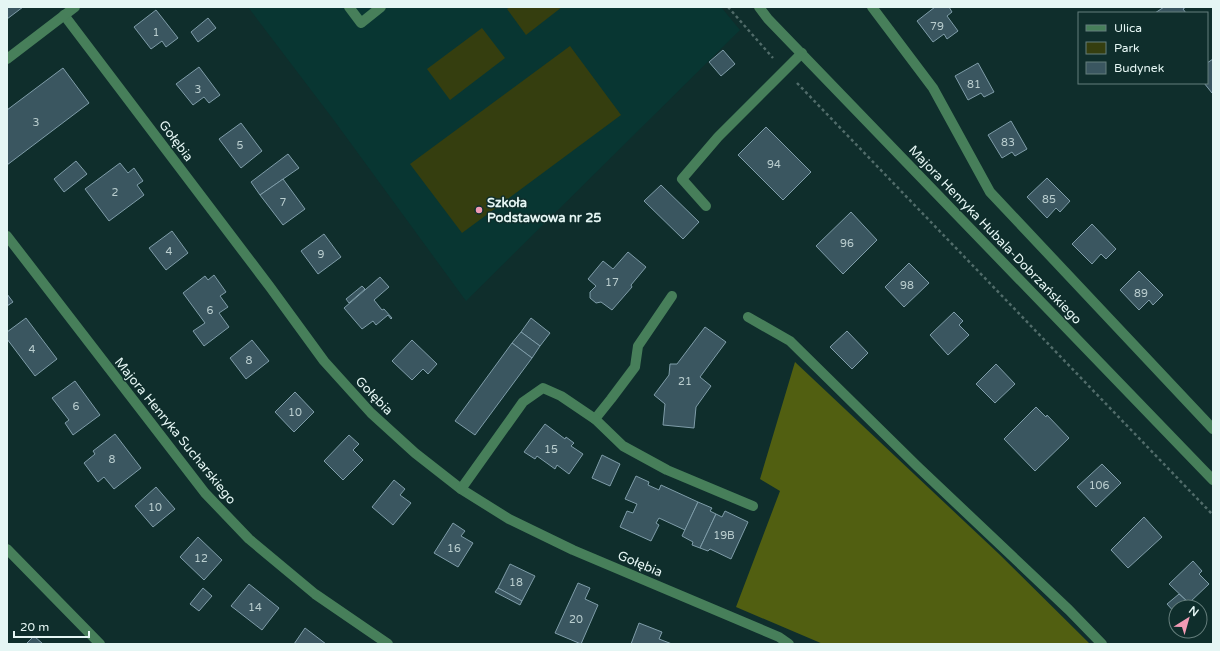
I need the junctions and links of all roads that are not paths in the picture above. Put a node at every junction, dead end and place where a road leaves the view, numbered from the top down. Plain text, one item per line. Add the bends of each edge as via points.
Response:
1 (75, 7) edge
2 (349, 7) edge
3 (381, 7) edge
4 (758, 7) edge
5 (872, 7) edge
6 (64, 15) junction
7 (802, 54) junction
8 (7, 59) edge
9 (706, 206) dead end
10 (7, 236) edge
11 (672, 296) dead end
12 (748, 317) dead end
13 (595, 419) junction
14 (1213, 429) edge
15 (1213, 480) edge
16 (461, 489) junction
17 (753, 506) dead end
18 (7, 549) edge
19 (100, 644) edge
20 (388, 644) edge
21 (789, 644) edge
22 (1102, 644) edge

1 - 6 street
2 - 3 street via 361,23
4 - 7 street, Majora Henryka Hubala-Dobrzańskiego
5 - 14 street via 933,88 990,192
6 - 8 street
6 - 16 street, Gołębia via 324,361 371,413 415,453
7 - 9 street via 718,137 682,179
7 - 15 street, Majora Henryka Hubala-Dobrzańskiego
10 - 20 street, Majora Henryka Sucharskiego via 205,493 249,539 315,594
11 - 13 street via 638,346 635,367
12 - 22 street via 790,341
13 - 16 street via 561,396 543,388 523,402
13 - 17 street via 623,446 667,470
16 - 21 street, Gołębia via 508,519 573,550 779,637
18 - 19 street

